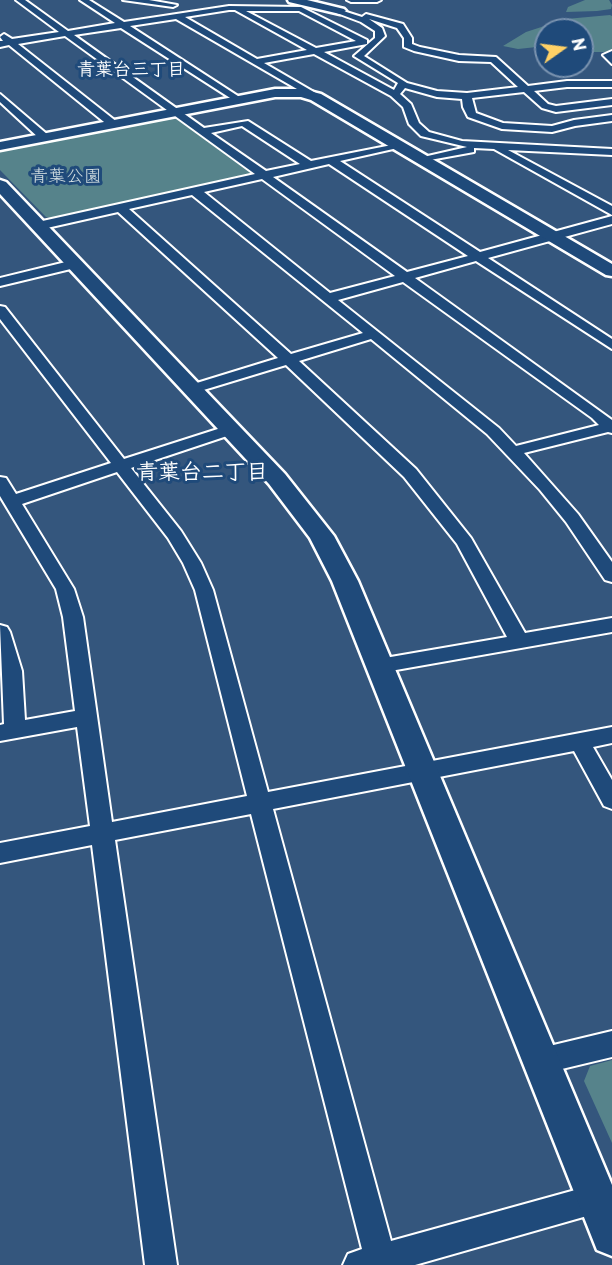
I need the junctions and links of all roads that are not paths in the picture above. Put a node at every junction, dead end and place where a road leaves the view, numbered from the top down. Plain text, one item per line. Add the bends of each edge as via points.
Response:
1 (20, 0) edge
2 (84, 0) edge
3 (127, 0) edge
4 (293, 0) edge
5 (351, 0) edge
6 (378, 0) edge
7 (173, 5) dead end
8 (238, 8) junction
9 (340, 11) joint
10 (177, 16) junction
11 (357, 16) junction
12 (122, 24) junction
13 (66, 33) junction
14 (0, 34) edge
15 (11, 42) junction
16 (0, 44) edge
17 (315, 51) junction
18 (612, 54) edge
19 (612, 61) edge
20 (256, 62) junction
21 (612, 84) edge
22 (403, 85) junction
23 (300, 88) junction
24 (525, 89) junction
25 (275, 93) junction
26 (395, 94) junction
27 (467, 96) junction
28 (0, 97) edge
29 (316, 97) junction
30 (238, 100) junction
31 (612, 102) edge
32 (176, 112) junction
33 (612, 118) edge
34 (112, 124) junction
35 (203, 131) junction
36 (44, 137) junction
37 (2, 146) edge
38 (398, 146) junction
39 (477, 146) junction
40 (497, 147) junction
41 (589, 151) junction
42 (612, 152) edge
43 (331, 160) junction
44 (423, 160) junction
45 (612, 164) edge
46 (309, 165) junction
47 (264, 176) junction
48 (0, 186) edge
49 (195, 191) junction
50 (121, 208) junction
51 (612, 211) edge
52 (612, 220) edge
53 (38, 226) junction
54 (552, 236) junction
55 (479, 256) junction
56 (74, 264) junction
57 (612, 271) edge
58 (405, 277) junction
59 (0, 282) edge
60 (329, 298) junction
61 (0, 310) edge
62 (374, 334) junction
63 (612, 345) edge
64 (289, 360) junction
65 (192, 389) junction
66 (611, 427) edge
67 (230, 430) junction
68 (514, 451) junction
69 (121, 466) junction
70 (0, 482) edge
71 (12, 501) junction
72 (612, 576) edge
73 (612, 625) edge
74 (0, 632) edge
75 (519, 641) junction
76 (379, 666) junction
77 (87, 717) junction
78 (7, 732) edge
79 (612, 735) edge
80 (579, 741) junction
81 (423, 771) junction
82 (612, 801) edge
83 (260, 803) junction
84 (102, 833) junction
85 (0, 853) edge
86 (612, 1044) edge
87 (541, 1061) junction
88 (597, 1199) junction
89 (612, 1235) edge
90 (369, 1262) edge
91 (161, 1265) edge

1 - 13 street
2 - 12 street
3 - 7 street
4 - 9 street
5 - 6 street
8 - 10 street
8 - 17 street
8 - 17 street via 301,9 364,42
9 - 11 street
10 - 12 street
10 - 20 street
11 - 22 street via 381,34 358,56
11 - 24 street via 368,15 400,26 408,38 407,45 417,49 459,58 493,59
12 - 13 street
12 - 30 street
13 - 15 street
13 - 32 street
14 - 15 street
15 - 16 street
15 - 34 street
17 - 20 street
17 - 26 street
18 - 19 street via 607,55
20 - 23 street
21 - 24 street
22 - 26 street
22 - 27 street via 437,94
23 - 25 street
23 - 29 street
24 - 27 street
24 - 31 street via 545,106 556,109
25 - 29 street
25 - 30 street
26 - 39 street via 408,106 414,124 425,134
27 - 33 street via 472,115 502,126 552,129
28 - 36 street
29 - 38 street
30 - 32 street
32 - 34 street
32 - 35 street
34 - 36 street
35 - 46 street via 244,123
35 - 47 street
36 - 37 street
38 - 43 street
38 - 44 street
39 - 40 street
39 - 44 street
40 - 41 street
40 - 51 street
41 - 42 street
41 - 45 street
43 - 46 street
43 - 55 street
44 - 54 street
46 - 47 street
47 - 49 street
47 - 58 street
48 - 53 street
49 - 50 street
49 - 60 street
50 - 53 street
50 - 64 street
52 - 54 street
53 - 56 street
54 - 55 street
54 - 57 street
55 - 58 street
55 - 63 street
56 - 59 street
56 - 65 street
58 - 60 street
58 - 66 street
60 - 62 street
61 - 69 street
62 - 64 street
62 - 68 street
64 - 65 street
64 - 75 street via 410,473 465,542
65 - 67 street
66 - 68 street
67 - 69 street
67 - 76 street via 300,506 322,536
68 - 72 street via 572,518
69 - 71 street
69 - 83 street via 175,536 204,590
70 - 71 street
71 - 77 street via 65,589 73,617
73 - 75 street
74 - 78 street via 12,671
75 - 76 street
76 - 81 street
77 - 78 street
77 - 84 street
79 - 80 street
80 - 81 street
80 - 82 street
81 - 83 street
81 - 87 street
83 - 84 street
83 - 90 street
84 - 85 street
84 - 91 street
86 - 87 street
87 - 88 street
88 - 89 street
88 - 90 street

